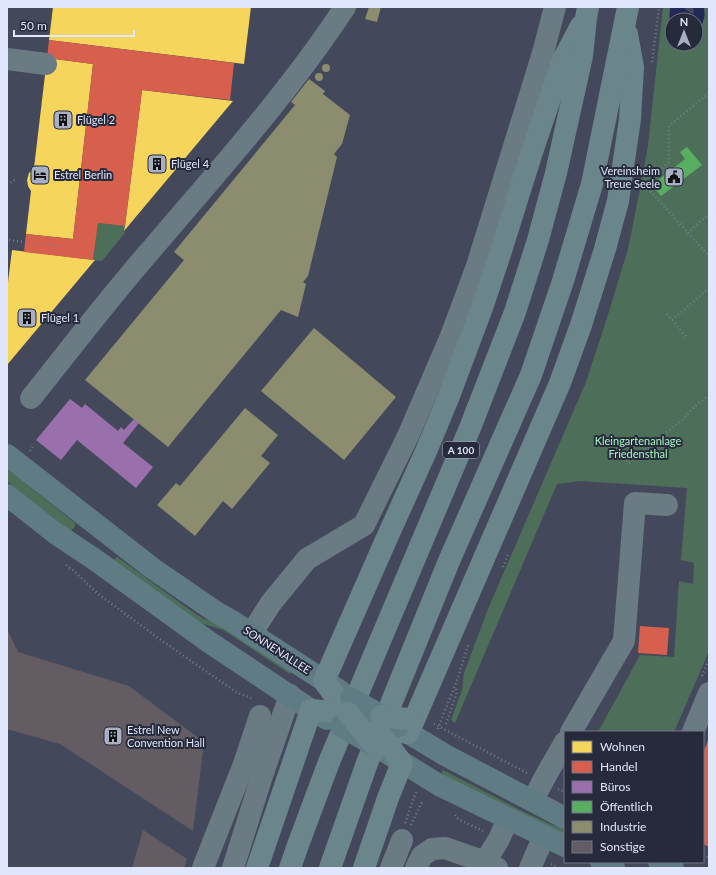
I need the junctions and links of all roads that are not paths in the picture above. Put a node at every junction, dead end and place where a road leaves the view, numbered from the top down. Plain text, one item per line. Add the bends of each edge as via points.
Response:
1 (345, 7) edge
2 (555, 7) edge
3 (587, 12) edge
4 (626, 15) edge
5 (7, 59) edge
6 (7, 68) edge
7 (31, 398) dead end
8 (7, 455) edge
9 (7, 495) edge
10 (667, 505) dead end
11 (251, 634) junction
12 (709, 692) edge
13 (290, 695) junction
14 (257, 708) road end
15 (365, 722) junction
16 (572, 731) edge
17 (700, 731) edge
18 (564, 744) edge
19 (533, 800) junction
20 (564, 817) edge
21 (508, 819) junction
22 (544, 836) junction
23 (402, 840) road end
24 (564, 846) edge
25 (603, 863) edge
26 (661, 863) edge
27 (491, 865) edge
28 (203, 868) edge
29 (233, 868) edge
30 (257, 868) edge
31 (290, 868) edge
32 (330, 868) edge
33 (364, 868) edge
34 (391, 868) edge
35 (416, 868) edge
36 (530, 868) edge
37 (614, 868) edge
38 (673, 868) edge

1 - 7 lane via 300,72 269,111 121,271
2 - 11 lane via 477,266 452,336 408,436 364,525 307,559 271,603
3 - 15 highway via 563,60 482,308 449,396 386,540
3 - 31 highway, A 100 via 582,56 556,173 515,312 470,428 329,762
4 - 15 highway via 633,66 630,120 618,201 581,325 560,384
4 - 32 highway, A 100 via 592,184 531,375 446,568 367,763
5 - 6 lane via 46,69
8 - 11 main road, SONNENALLEE via 152,568
9 - 13 main road, SONNENALLEE via 55,533 209,642
10 - 16 lane via 635,503 624,641
11 - 15 main road, SONNENALLEE
12 - 17 lane
13 - 15 main road, SONNENALLEE
13 - 29 lane via 260,779
14 - 28 lane via 244,764
15 - 19 main road, SONNENALLEE via 445,755
15 - 21 main road, SONNENALLEE via 439,785
15 - 30 highway
15 - 33 highway
18 - 19 lane
19 - 20 main road, SONNENALLEE
21 - 22 main road, SONNENALLEE
21 - 27 lane
22 - 24 main road, SONNENALLEE
22 - 36 lane
23 - 34 lane
25 - 37 main road
26 - 38 main road
27 - 35 lane via 445,848 427,852

